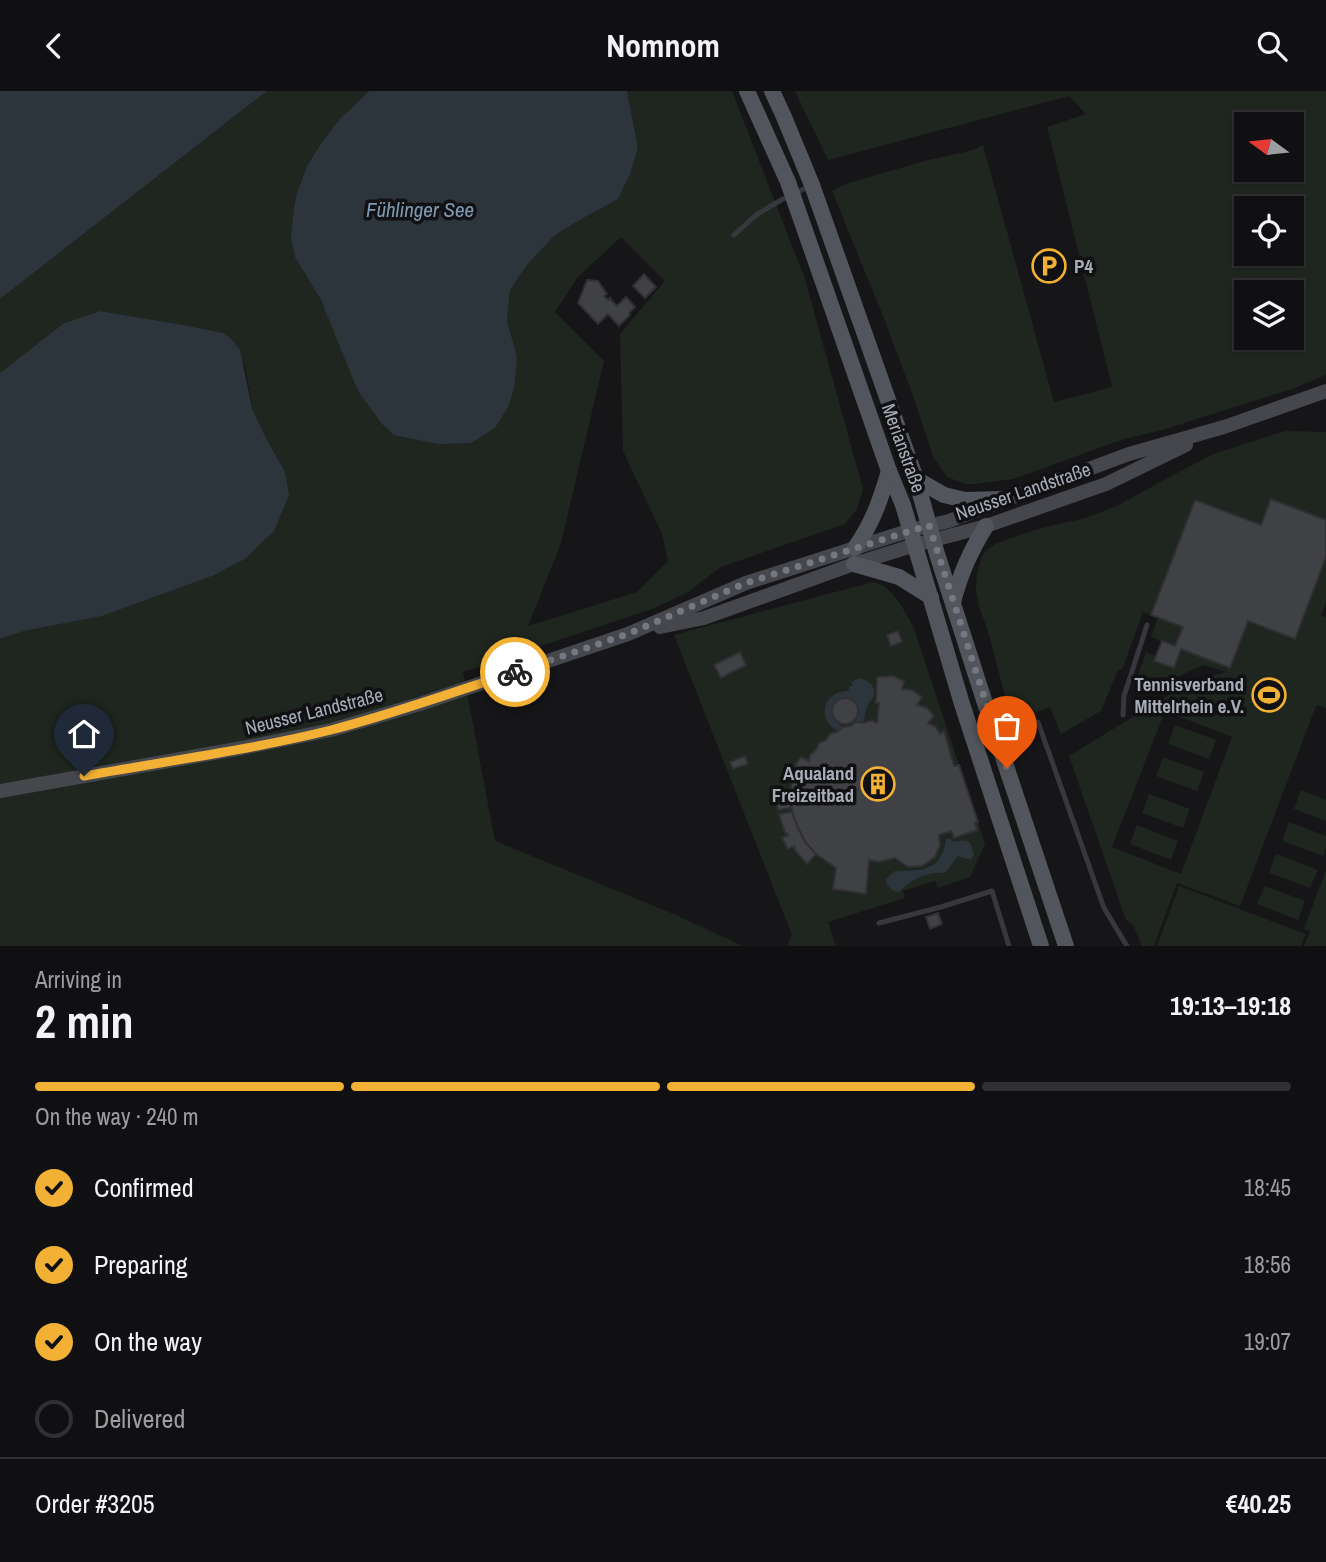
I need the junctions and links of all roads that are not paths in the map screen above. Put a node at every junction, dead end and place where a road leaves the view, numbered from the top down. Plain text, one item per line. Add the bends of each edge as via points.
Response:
1 (747, 91) edge
2 (772, 91) edge
3 (812, 185) junction
4 (792, 195) junction
5 (734, 235) dead end
6 (1326, 391) edge
7 (1224, 427) junction
8 (890, 471) junction
9 (916, 479) junction
10 (1006, 499) junction
11 (986, 526) junction
12 (931, 532) junction
13 (913, 538) junction
14 (854, 556) junction
15 (931, 597) junction
16 (953, 602) junction
17 (1147, 625) dead end
18 (1123, 715) dead end
19 (1038, 722) dead end
20 (0, 790) edge
21 (879, 923) dead end
22 (1009, 946) edge
23 (1041, 946) edge
24 (1066, 946) edge
25 (1127, 946) edge

1 - 4 main road, Merianstraße
2 - 3 main road, Merianstraße
3 - 4 lane
3 - 9 main road, Merianstraße
4 - 5 lane via 756,215
4 - 8 main road, Merianstraße
6 - 7 main road, Neusser Landstraße
7 - 10 main road, Neusser Landstraße via 1129,454
7 - 11 main road, Neusser Landstraße via 1106,484
8 - 13 main road, Merianstraße
8 - 14 main road via 876,515
9 - 10 main road via 944,495 965,500
9 - 12 main road, Merianstraße
10 - 12 main road, Neusser Landstraße
11 - 12 main road, Neusser Landstraße
11 - 16 main road via 970,553
12 - 13 main road, Neusser Landstraße
12 - 16 main road, Merianstraße
13 - 14 main road, Neusser Landstraße
13 - 15 main road, Merianstraße
14 - 15 main road
14 - 20 main road, Neusser Landstraße via 746,583 628,634 331,730
15 - 23 main road, Merianstraße
16 - 24 main road, Merianstraße
17 - 18 lane via 1124,696
19 - 25 lane via 1104,908
21 - 22 lane via 992,891

